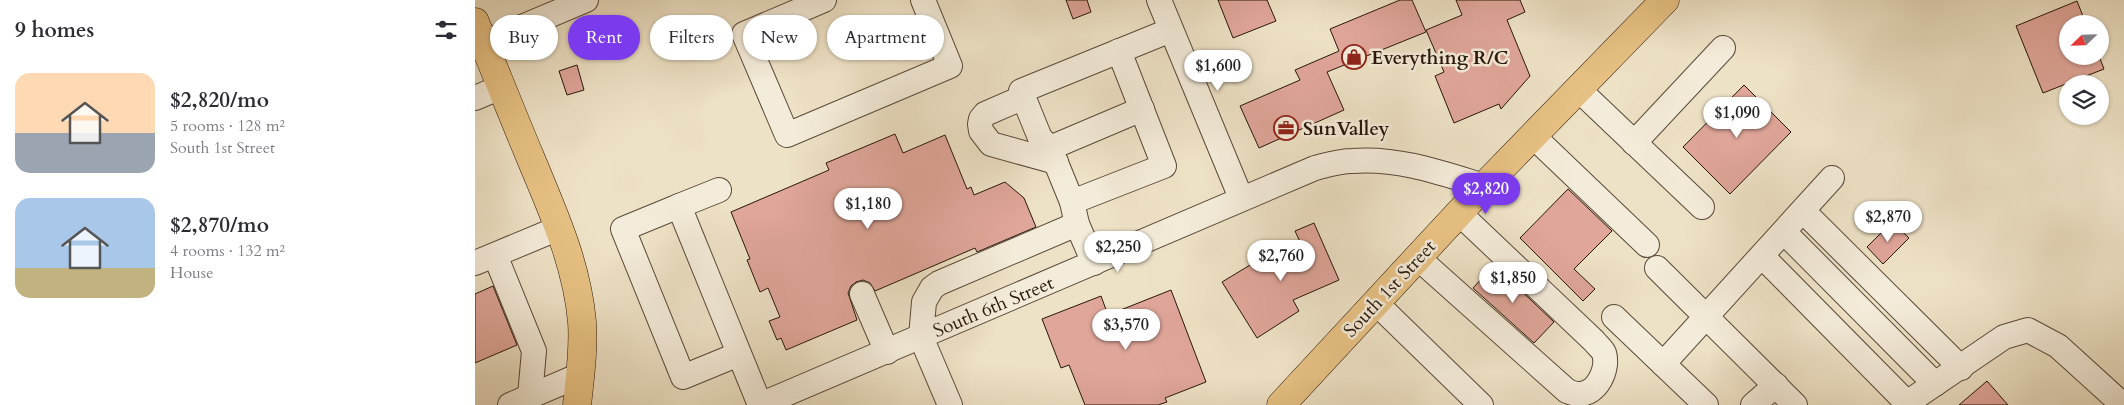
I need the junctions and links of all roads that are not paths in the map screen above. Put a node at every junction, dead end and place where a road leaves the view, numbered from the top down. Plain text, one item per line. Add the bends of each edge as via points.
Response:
1 (586, 0) edge
2 (825, 0) edge
3 (923, 0) edge
4 (1159, 0) edge
5 (1665, 0) edge
6 (1171, 30) junction
7 (479, 33) edge
8 (1723, 48) dead end
9 (1119, 51) junction
10 (501, 87) junction
11 (1578, 90) junction
12 (1024, 97) junction
13 (475, 98) edge
14 (1142, 109) junction
15 (1533, 136) junction
16 (1634, 143) junction
17 (1053, 155) junction
18 (1832, 178) dead end
19 (1484, 186) junction
20 (719, 190) dead end
21 (1241, 198) junction
22 (679, 206) junction
23 (1702, 208) dead end
24 (1803, 211) junction
25 (1075, 213) junction
26 (1459, 213) junction
27 (559, 228) junction
28 (1784, 232) junction
29 (1647, 245) dead end
30 (1762, 256) junction
31 (1418, 258) junction
32 (485, 259) edge
33 (1094, 263) junction
34 (1657, 268) dead end
35 (862, 294) dead end
36 (1375, 303) junction
37 (1614, 317) dead end
38 (1707, 317) junction
39 (921, 337) junction
40 (887, 352) junction
41 (739, 354) junction
42 (1663, 364) junction
43 (1961, 368) junction
44 (580, 375) junction
45 (1935, 384) junction
46 (1776, 385) junction
47 (520, 401) edge
48 (1906, 404) edge
49 (577, 405) edge
50 (760, 405) edge
51 (950, 405) edge
52 (1281, 405) edge
53 (1481, 405) edge
54 (1706, 405) edge
55 (1753, 405) edge
56 (1795, 405) edge
57 (2123, 405) edge

1 - 7 street
2 - 3 street via 744,34 787,135 951,66
4 - 6 street
5 - 11 main road, South 1st Street
6 - 9 street
6 - 21 street
7 - 10 main road
8 - 16 street
9 - 12 street via 1021,91
9 - 14 street
10 - 13 street
10 - 27 main road
11 - 15 main road, South 1st Street
11 - 16 street
12 - 17 street via 1040,138
12 - 17 street via 985,114 979,124 981,131 991,144
14 - 17 street
14 - 25 street via 1164,166
15 - 19 main road, South 1st Street
15 - 29 street
16 - 23 street
17 - 25 street
18 - 24 street
19 - 21 street, South 6th Street via 1426,169 1353,160 1315,168
19 - 26 main road, South 1st Street
20 - 22 street
21 - 33 street, South 6th Street
22 - 41 street
22 - 41 street via 623,229 683,377
24 - 28 street
24 - 43 street
25 - 33 street
25 - 39 street via 932,288 924,302
26 - 31 main road, South 1st Street
26 - 31 street via 1603,352 1603,375 1597,384 1579,395 1567,391
27 - 32 street
27 - 44 main road via 579,298 582,324
28 - 30 street
28 - 45 street
30 - 38 street
30 - 48 street
31 - 36 main road, South 1st Street
32 - 47 street via 534,351
33 - 39 street, South 6th Street
34 - 38 street
35 - 40 street
36 - 52 main road, South 1st Street
36 - 53 street
37 - 42 street
38 - 42 street
38 - 46 street
39 - 40 street, South 6th Street
39 - 51 street
40 - 50 street, South 6th Street
41 - 50 street
42 - 54 street
43 - 45 street
43 - 57 street via 2004,337 2028,330 2058,346
44 - 47 street
44 - 49 main road
45 - 48 street
46 - 55 street
46 - 56 street

